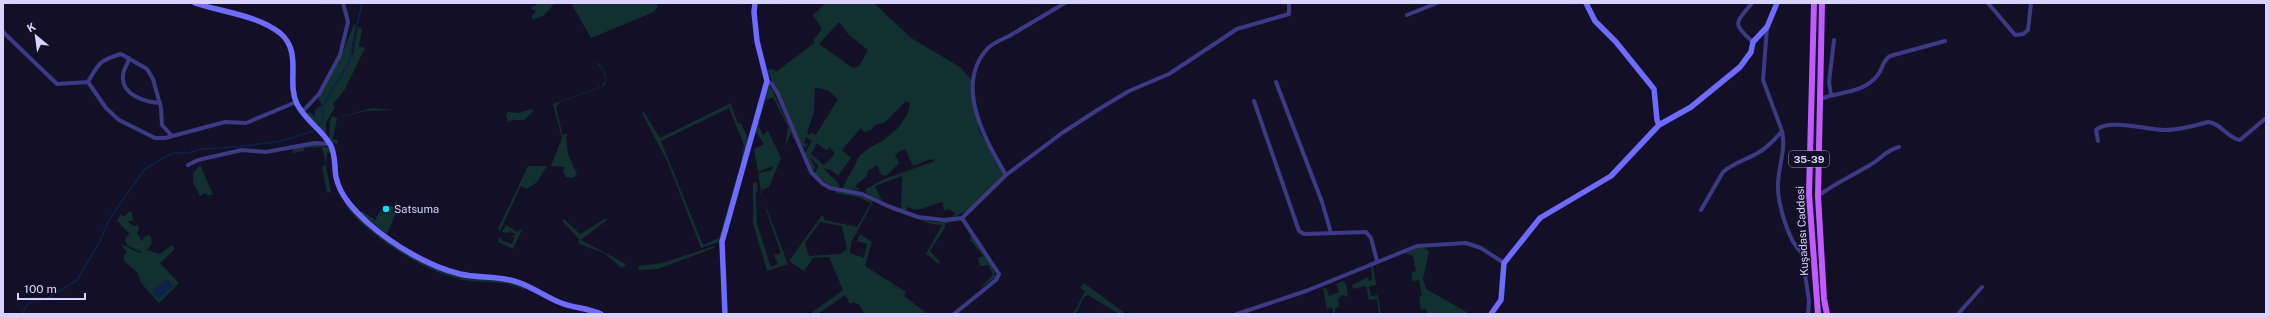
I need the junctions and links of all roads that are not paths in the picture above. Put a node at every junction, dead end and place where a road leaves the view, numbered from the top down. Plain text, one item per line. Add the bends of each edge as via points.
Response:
1 (195, 3) edge
2 (343, 3) edge
3 (755, 3) edge
4 (1065, 3) edge
5 (1290, 3) edge
6 (1437, 3) edge
7 (1586, 3) edge
8 (1752, 3) edge
9 (1777, 3) edge
10 (1814, 3) edge
11 (1822, 3) edge
12 (1988, 3) edge
13 (2031, 3) edge
14 (1407, 15) dead end
15 (1767, 27) junction
16 (3, 32) edge
17 (1834, 40) dead end
18 (1945, 41) dead end
19 (1753, 42) junction
20 (129, 58) junction
21 (768, 81) junction
22 (88, 82) junction
23 (1276, 82) dead end
24 (1831, 95) junction
25 (1820, 99) junction
26 (1254, 101) dead end
27 (296, 102) junction
28 (160, 103) junction
29 (303, 111) junction
30 (2266, 118) edge
31 (1659, 125) junction
32 (1782, 131) junction
33 (172, 136) junction
34 (2098, 141) dead end
35 (330, 144) junction
36 (1899, 146) dead end
37 (188, 165) dead end
38 (1006, 175) junction
39 (1818, 196) junction
40 (1701, 210) dead end
41 (962, 218) junction
42 (1331, 233) junction
43 (1377, 261) junction
44 (1504, 263) junction
45 (1982, 287) dead end
46 (601, 314) edge
47 (725, 314) edge
48 (954, 314) edge
49 (1237, 314) edge
50 (1491, 314) edge
51 (1808, 314) edge
52 (1818, 314) edge
53 (1827, 314) edge
54 (1958, 314) edge

1 - 27 street via 253,20 280,33 293,52
2 - 29 street via 348,22 340,55 319,94
3 - 21 street via 757,41
4 - 38 street via 988,48 979,63 973,82 974,101 983,134
5 - 38 street via 1289,14 1237,29 1170,74 1129,91 1099,109
6 - 14 street
7 - 31 street via 1595,21 1616,42 1654,89
8 - 19 street via 1738,18 1738,23 1743,33
9 - 15 street
10 - 52 main road, Kuşadası Caddesi / 35-39 via 1808,194
11 - 25 main road, Kuşadası Caddesi / 35-39
12 - 13 street via 2015,35 2028,30
15 - 19 street
15 - 32 street via 1763,80
16 - 22 street via 57,84
17 - 24 street via 1829,82
18 - 24 street via 1890,56 1884,60 1877,76 1861,89
19 - 31 street via 1751,52 1740,67 1691,107
20 - 22 street via 121,54 104,59
20 - 28 street via 147,69 153,79
20 - 28 street via 123,76 132,94 139,100
21 - 41 street via 778,94 812,172 823,184 830,188 862,194 918,217 944,220
21 - 47 street via 722,242
22 - 33 street via 106,108 119,120 155,138
23 - 42 street via 1322,202
24 - 25 street
25 - 39 main road, Kuşadası Caddesi / 35-39
26 - 42 street via 1299,230 1304,234
27 - 29 street
27 - 33 street via 246,123 225,122
28 - 33 street via 162,125
29 - 35 street
30 - 34 street via 2240,140 2213,122 2208,122 2166,130 2119,124 2104,125 2096,130
31 - 44 street via 1611,176 1540,218
32 - 40 street via 1773,142 1757,154 1723,172
32 - 51 street via 1785,143 1778,184 1785,221 1795,247 1802,254 1809,301
35 - 37 street via 315,143 266,152 242,150 205,158
35 - 46 street via 338,186 346,199 370,224 408,251 460,274 514,280 562,304
36 - 39 street via 1890,149 1872,164 1835,183
38 - 41 street
39 - 53 main road, Kuşadası Caddesi / 35-39
41 - 48 street via 1000,274
42 - 43 street via 1369,234
43 - 44 street via 1417,246 1460,242 1481,248
43 - 49 street via 1306,291
44 - 50 street via 1501,300
45 - 54 street

